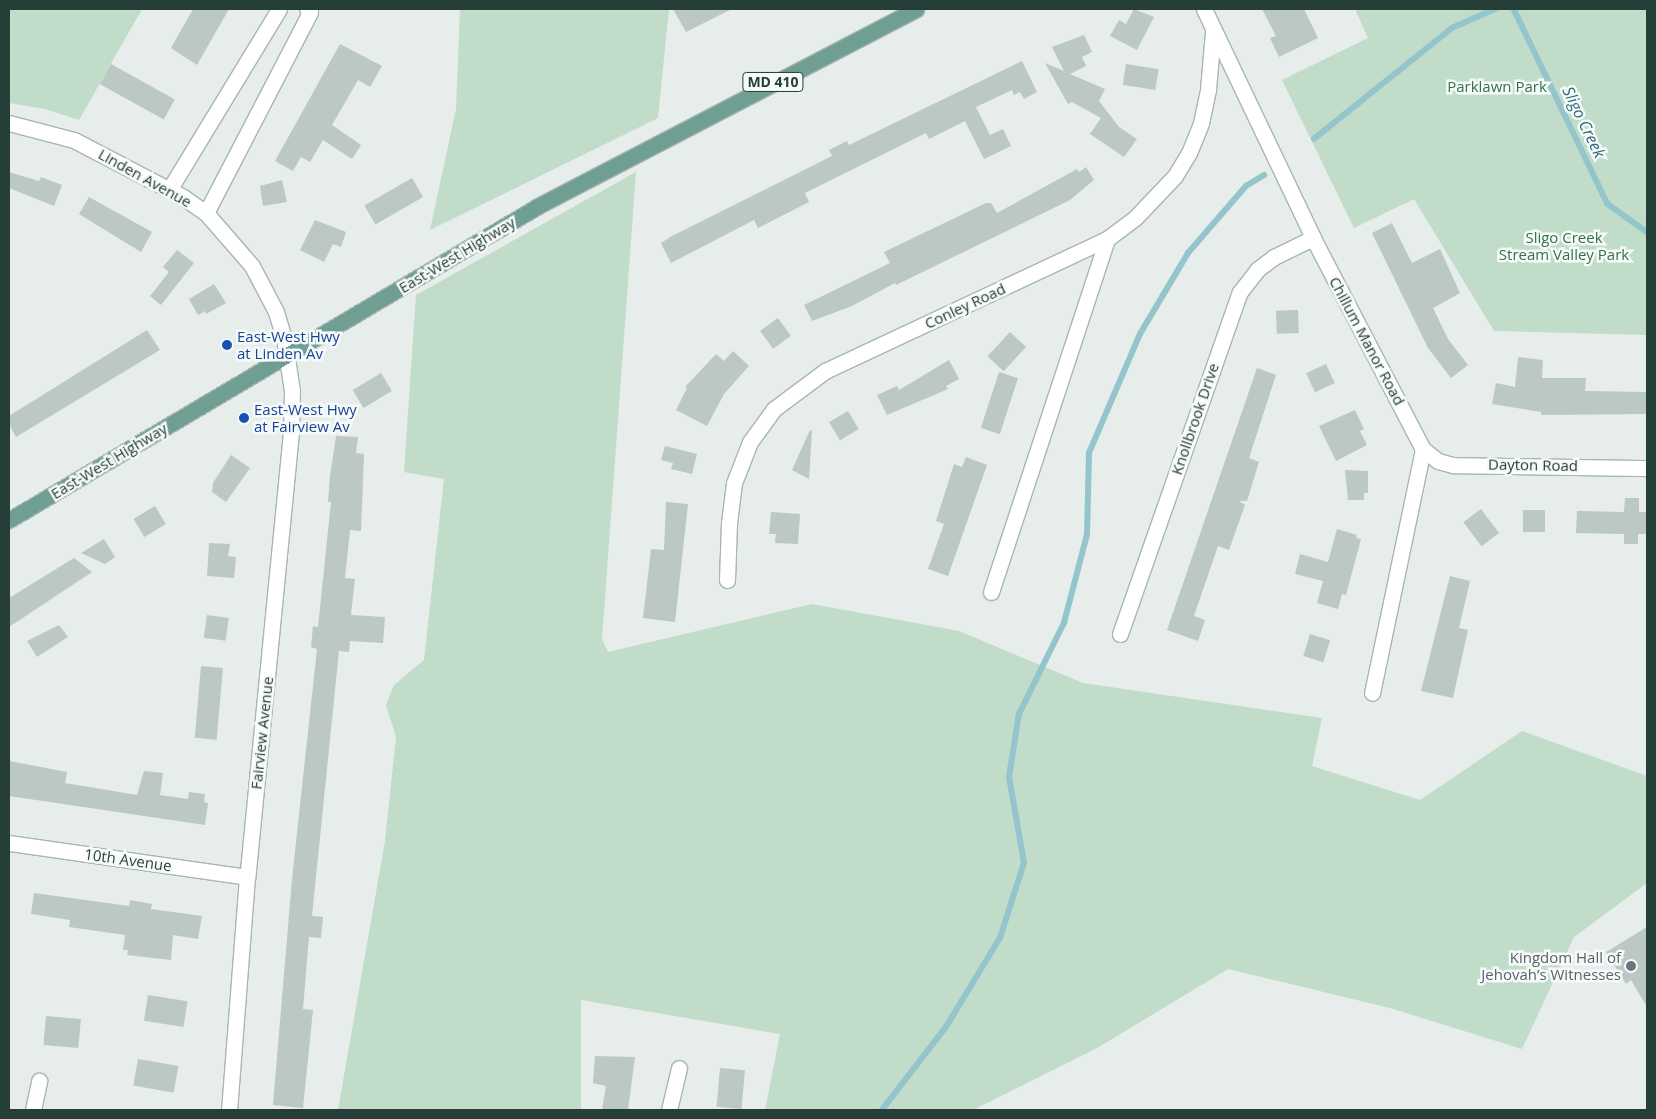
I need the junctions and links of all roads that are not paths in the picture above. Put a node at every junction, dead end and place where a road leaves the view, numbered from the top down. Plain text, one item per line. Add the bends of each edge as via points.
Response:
1 (279, 9) edge
2 (307, 9) edge
3 (916, 9) edge
4 (1204, 9) edge
5 (1213, 32) junction
6 (9, 123) edge
7 (170, 190) junction
8 (206, 214) junction
9 (1314, 238) junction
10 (1108, 239) junction
11 (286, 356) junction
12 (1423, 449) junction
13 (1647, 468) edge
14 (9, 520) edge
15 (728, 580) dead end
16 (991, 592) dead end
17 (1120, 634) dead end
18 (1372, 693) dead end
19 (9, 843) edge
20 (247, 877) junction
21 (679, 1068) dead end
22 (39, 1081) dead end
23 (33, 1110) edge
24 (229, 1110) edge
25 (669, 1110) edge

1 - 7 street
2 - 8 street via 310,12
3 - 11 main road, East-West Highway / MD 410 via 540,205
4 - 5 street, Chillum Manor Road
5 - 9 street, Chillum Manor Road
5 - 10 street, Conley Road via 1208,89 1201,124 1189,153 1155,199
6 - 7 street, Linden Avenue via 74,140
7 - 8 street, Linden Avenue
8 - 11 street, Linden Avenue via 240,250 265,289 281,326
9 - 12 street, Chillum Manor Road
9 - 17 street, Knollbrook Drive via 1274,257 1258,269 1240,292
10 - 15 street, Conley Road via 825,371 789,395 750,442 734,483 729,523
10 - 16 street
11 - 14 main road, East-West Highway / MD 410
11 - 20 street, Fairview Avenue via 292,391 291,432
12 - 13 street, Dayton Road via 1446,464
12 - 18 street
19 - 20 street, 10th Avenue
20 - 24 street, Fairview Avenue
21 - 25 street
22 - 23 street

